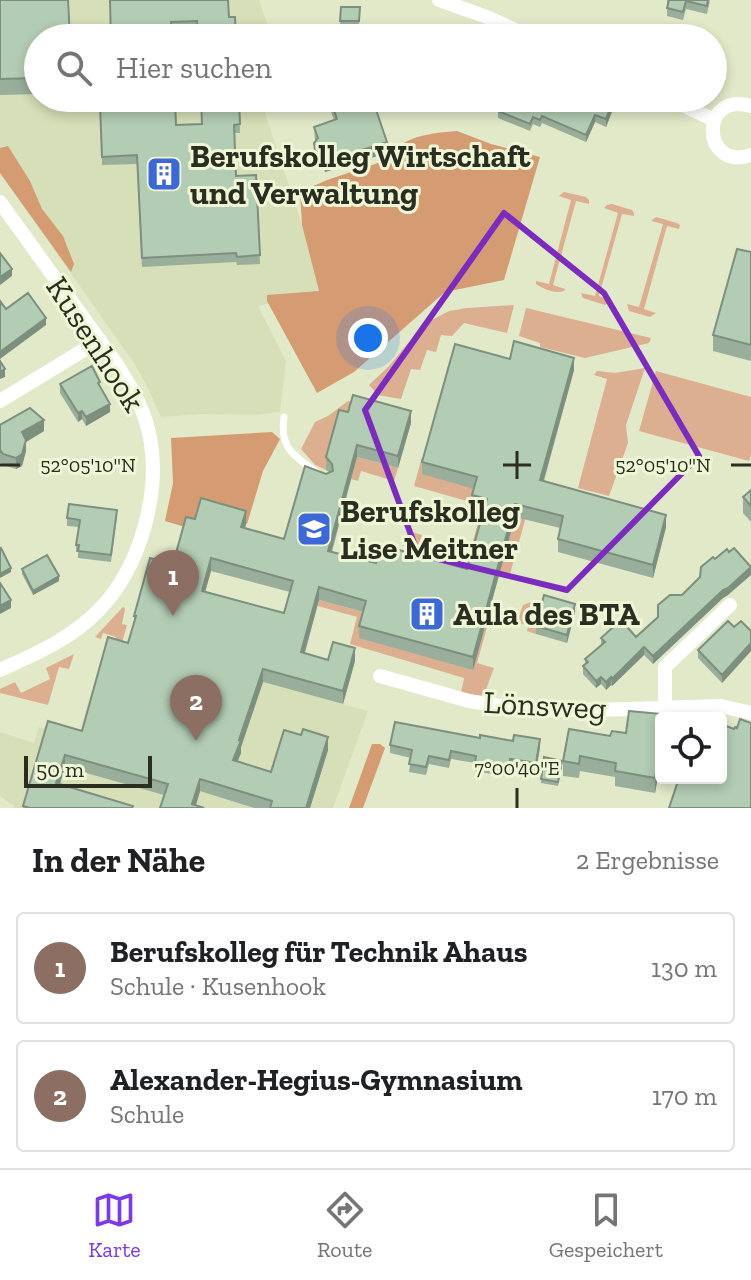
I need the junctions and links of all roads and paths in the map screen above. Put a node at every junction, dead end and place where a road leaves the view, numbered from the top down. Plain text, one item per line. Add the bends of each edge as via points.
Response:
1 (439, 0) edge
2 (502, 24) edge
3 (727, 106) edge
4 (751, 106) edge
5 (697, 112) edge
6 (719, 112) edge
7 (714, 120) junction
8 (751, 155) edge
9 (0, 202) edge
10 (100, 340) junction
11 (0, 401) edge
12 (284, 417) dead end
13 (327, 480) edge
14 (730, 605) dead end
15 (0, 670) edge
16 (380, 676) dead end
17 (665, 707) junction
18 (751, 713) edge

1 - 2 street
3 - 4 street
5 - 7 street
6 - 7 street
7 - 8 street via 712,137 721,151 737,158
9 - 10 street, Kusenhook
10 - 11 street
10 - 15 street, Kusenhook via 131,386 148,429 152,472 141,539 128,571 97,613 55,644
12 - 13 lane via 282,433 289,452
14 - 17 street via 665,667
16 - 17 street, Lönsweg via 469,701 521,709
17 - 18 street, Lönsweg via 721,706

